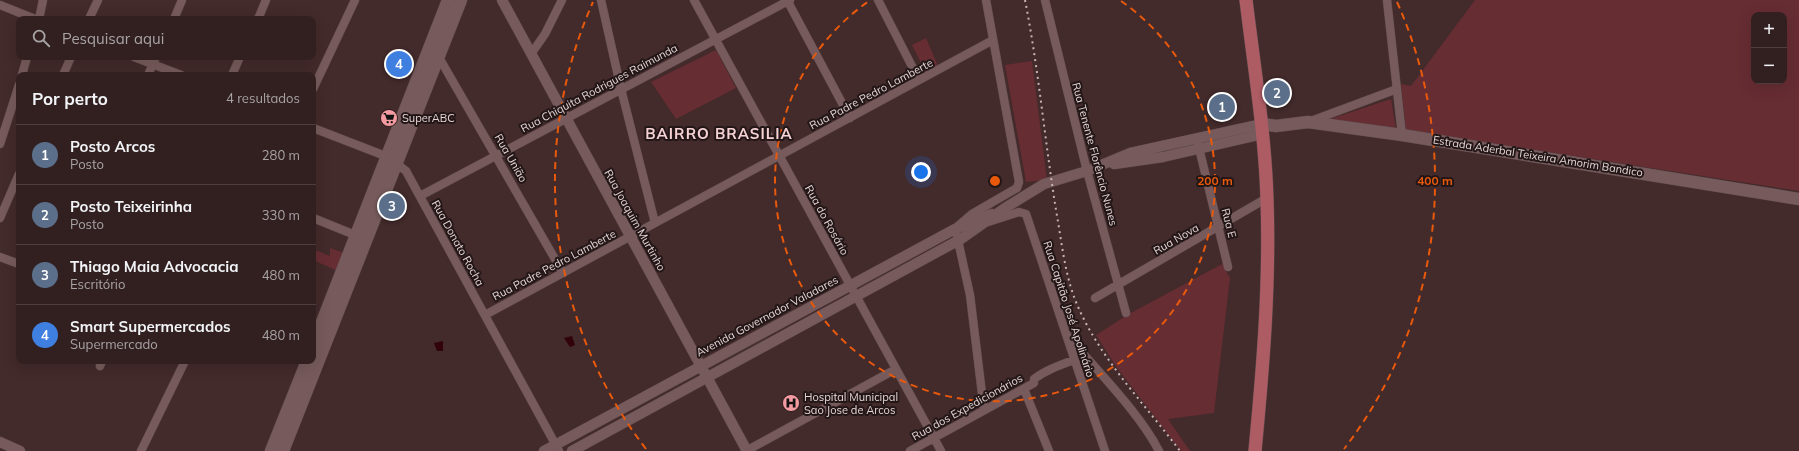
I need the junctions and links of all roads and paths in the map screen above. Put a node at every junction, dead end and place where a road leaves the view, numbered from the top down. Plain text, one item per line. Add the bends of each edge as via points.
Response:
1 (43, 0) edge
2 (98, 0) edge
3 (182, 0) edge
4 (266, 0) edge
5 (354, 0) edge
6 (448, 0) edge
7 (461, 0) edge
8 (502, 0) edge
9 (562, 0) edge
10 (601, 0) edge
11 (694, 0) edge
12 (788, 0) edge
13 (878, 0) edge
14 (986, 0) edge
15 (1044, 0) edge
16 (1246, 0) edge
17 (1387, 0) edge
18 (0, 6) edge
19 (27, 16) edge
20 (40, 16) edge
21 (90, 16) edge
22 (175, 16) edge
23 (259, 16) edge
24 (714, 39) junction
25 (993, 40) junction
26 (434, 52) junction
27 (531, 54) junction
28 (26, 60) edge
29 (70, 60) edge
30 (239, 60) edge
31 (155, 61) edge
32 (23, 72) edge
33 (64, 72) edge
34 (150, 72) edge
35 (175, 72) edge
36 (233, 72) edge
37 (919, 80) junction
38 (316, 82) edge
39 (621, 89) junction
40 (1397, 90) junction
41 (16, 94) edge
42 (566, 118) junction
43 (850, 118) junction
44 (1308, 122) junction
45 (316, 129) edge
46 (1262, 129) junction
47 (1402, 135) junction
48 (1197, 138) junction
49 (0, 144) edge
50 (1199, 148) junction
51 (496, 155) junction
52 (779, 156) junction
53 (392, 160) junction
54 (1100, 166) junction
55 (1087, 171) junction
56 (16, 181) edge
57 (420, 196) junction
58 (1267, 198) junction
59 (1799, 199) edge
60 (1005, 208) junction
61 (0, 218) edge
62 (316, 219) edge
63 (655, 223) junction
64 (986, 223) junction
65 (1218, 227) junction
66 (956, 228) junction
67 (631, 236) junction
68 (362, 237) junction
69 (958, 241) junction
70 (0, 257) edge
71 (16, 263) edge
72 (1228, 267) dead end
73 (563, 273) junction
74 (850, 285) junction
75 (1118, 285) junction
76 (856, 296) junction
77 (1095, 298) dead end
78 (1126, 313) dead end
79 (485, 315) junction
80 (1064, 331) junction
81 (316, 338) edge
82 (316, 352) edge
83 (1074, 360) junction
84 (184, 364) edge
85 (306, 364) edge
86 (311, 364) edge
87 (701, 366) junction
88 (896, 369) junction
89 (1078, 372) junction
90 (1097, 372) junction
91 (707, 377) junction
92 (1024, 389) junction
93 (984, 410) junction
94 (290, 417) junction
95 (934, 438) junction
96 (0, 442) edge
97 (558, 448) edge
98 (20, 451) edge
99 (141, 451) edge
100 (271, 451) edge
101 (283, 451) edge
102 (544, 451) edge
103 (572, 451) edge
104 (747, 451) edge
105 (910, 451) edge
106 (941, 451) edge
107 (1049, 451) edge
108 (1105, 451) edge
109 (1159, 451) edge
110 (1255, 451) edge

1 - 20 street
2 - 21 street
3 - 22 street
4 - 23 street
5 - 38 street
6 - 26 main road
7 - 26 main road
8 - 27 street, Rua Joaquim Murtinho
9 - 27 street via 545,34
10 - 39 street
11 - 24 street, Rua do Rosário
12 - 24 street, Rua Chiquita Rodrigues Raimunda
12 - 43 street
13 - 37 street
14 - 25 street
15 - 55 street, Rua Tenente Florêncio Nunes
16 - 46 main road
17 - 40 street
18 - 19 street
24 - 39 street, Rua Chiquita Rodrigues Raimunda
24 - 52 street, Rua do Rosário
25 - 37 street, Rua Padre Pedro Lamberte
25 - 66 street via 1019,182 1017,188 972,214
26 - 51 street, Rua União
26 - 53 main road
27 - 42 street, Rua Joaquim Murtinho
28 - 32 street
29 - 33 street
30 - 36 street
31 - 34 street
31 - 35 street
37 - 43 street, Rua Padre Pedro Lamberte
39 - 42 street, Rua Chiquita Rodrigues Raimunda
39 - 63 street
40 - 44 street
40 - 47 street
41 - 49 street
42 - 51 street, Rua Chiquita Rodrigues Raimunda
42 - 67 street, Rua Joaquim Murtinho
43 - 52 street, Rua Padre Pedro Lamberte
44 - 46 main road, Estrada Aderbal Teixeira Amorim Bandico
44 - 47 main road, Estrada Aderbal Teixeira Amorim Bandico
45 - 53 street
46 - 48 street, Avenida Governador Valadares
46 - 50 street, Avenida Governador Valadares
46 - 58 main road
47 - 59 main road, Estrada Aderbal Teixeira Amorim Bandico
48 - 50 street, Rua E
48 - 54 street, Avenida Governador Valadares via 1130,153
50 - 54 street, Avenida Governador Valadares via 1163,157
50 - 65 street, Rua E
51 - 57 street, Rua Chiquita Rodrigues Raimunda
51 - 73 street, Rua União
52 - 63 street, Rua Padre Pedro Lamberte
52 - 74 street, Rua do Rosário
53 - 57 street, Rua Donato Rocha via 406,171
53 - 68 main road
54 - 55 street, Avenida Governador Valadares
55 - 60 street, Avenida Governador Valadares via 1044,184
55 - 75 street, Rua Tenente Florêncio Nunes
56 - 61 street
57 - 79 street, Rua Donato Rocha
58 - 65 street, Rua Nova
58 - 110 main road via 1268,285
60 - 64 street, Avenida Governador Valadares
60 - 66 street, Avenida Governador Valadares
62 - 68 street
63 - 67 street, Rua Padre Pedro Lamberte
64 - 69 street, Avenida Governador Valadares
64 - 80 street, Rua Capitão José Apolinário via 1019,212 1026,214
65 - 72 street, Rua E
65 - 75 street, Rua Nova
66 - 69 street
66 - 74 street, Avenida Governador Valadares
67 - 73 street, Rua Padre Pedro Lamberte
67 - 87 street, Rua Joaquim Murtinho
68 - 81 main road
68 - 82 main road
69 - 76 street, Avenida Governador Valadares
69 - 93 street via 970,295
70 - 71 street
73 - 79 street, Rua Padre Pedro Lamberte
74 - 76 street, Rua do Rosário
74 - 87 street, Avenida Governador Valadares
75 - 77 street, Rua Nova
75 - 78 street, Rua Tenente Florêncio Nunes
76 - 88 street, Rua do Rosário
76 - 91 street, Avenida Governador Valadares
79 - 97 street, Rua Donato Rocha
80 - 83 street, Rua Capitão José Apolinário
80 - 90 street
83 - 89 street, Rua Capitão José Apolinário
83 - 92 street, Rua dos Expedicionários via 1038,376 1034,383
84 - 99 street
85 - 94 main road
86 - 94 main road
87 - 91 street, Rua Joaquim Murtinho
87 - 97 street, Avenida Governador Valadares
88 - 95 street, Rua do Rosário
88 - 104 street
89 - 90 street via 1086,365
89 - 108 street, Rua Capitão José Apolinário
90 - 109 street via 1127,405 1154,440
91 - 103 street, Avenida Governador Valadares
91 - 104 street, Rua Joaquim Murtinho
92 - 93 street, Rua dos Expedicionários
92 - 107 street
93 - 95 street, Rua dos Expedicionários
94 - 100 main road
94 - 101 main road
95 - 105 street, Rua dos Expedicionários
95 - 106 street, Rua do Rosário
96 - 98 street
97 - 102 street, Avenida Governador Valadares

